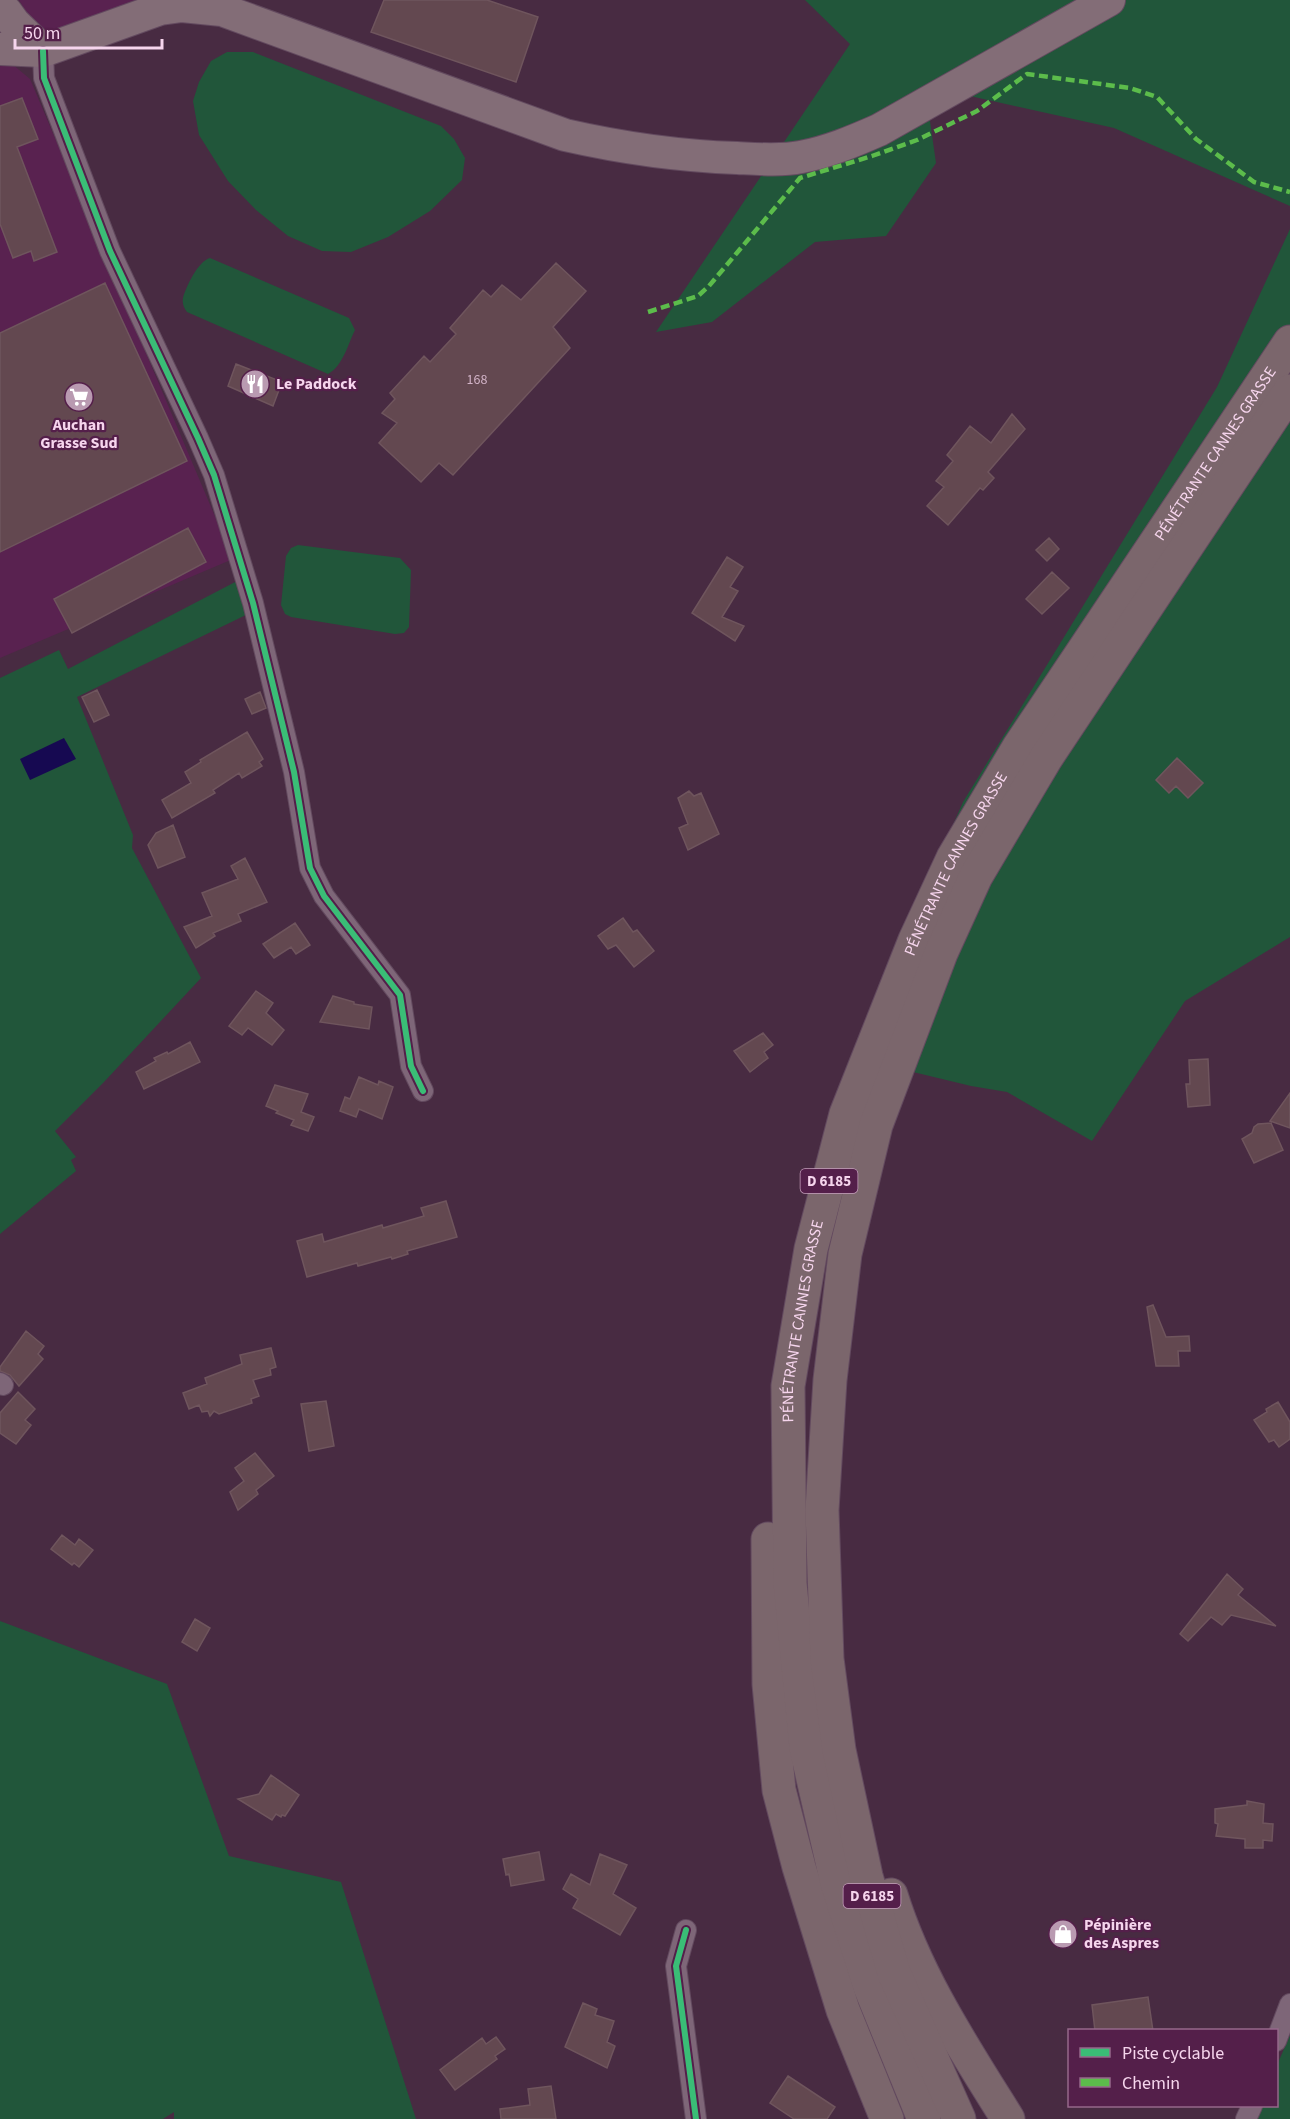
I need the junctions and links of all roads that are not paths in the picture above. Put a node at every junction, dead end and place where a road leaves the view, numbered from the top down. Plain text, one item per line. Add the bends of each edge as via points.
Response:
1 (1109, 0) edge
2 (3, 16) edge
3 (0, 49) edge
4 (43, 51) junction
5 (1290, 342) edge
6 (1285, 401) edge
7 (423, 1091) dead end
8 (788, 1386) junction
9 (839, 1750) junction
10 (686, 1930) dead end
11 (1290, 2004) edge
12 (1278, 2036) edge
13 (696, 2119) edge
14 (887, 2119) edge
15 (924, 2119) edge
16 (959, 2119) edge
17 (1008, 2119) edge

1 - 4 main road via 879,130 845,145 800,157 667,154 564,135 222,10 182,6 160,9
2 - 4 main road
3 - 4 main road
4 - 7 street via 44,78 110,251 214,475 253,603 292,761 310,868 324,896 400,995 411,1066
5 - 8 highway, PÉNÉTRANTE CANNES GRASSE / D 6185 via 1019,747 953,858 915,940 846,1114 811,1249
6 - 9 highway, PÉNÉTRANTE CANNES GRASSE / D 6185 via 1046,758 976,876 941,953 876,1125 845,1254 830,1380 822,1510 827,1659
8 - 14 highway via 773,1456 767,1563 769,1684 779,1790 843,2010
8 - 15 highway, PÉNÉTRANTE CANNES GRASSE / D 6185 via 790,1583 806,1748 856,1946
9 - 16 highway, PÉNÉTRANTE CANNES GRASSE / D 6185 via 866,1876 894,1973
9 - 17 highway via 868,1819 896,1911 934,1999
10 - 13 street via 676,1966
11 - 12 street

